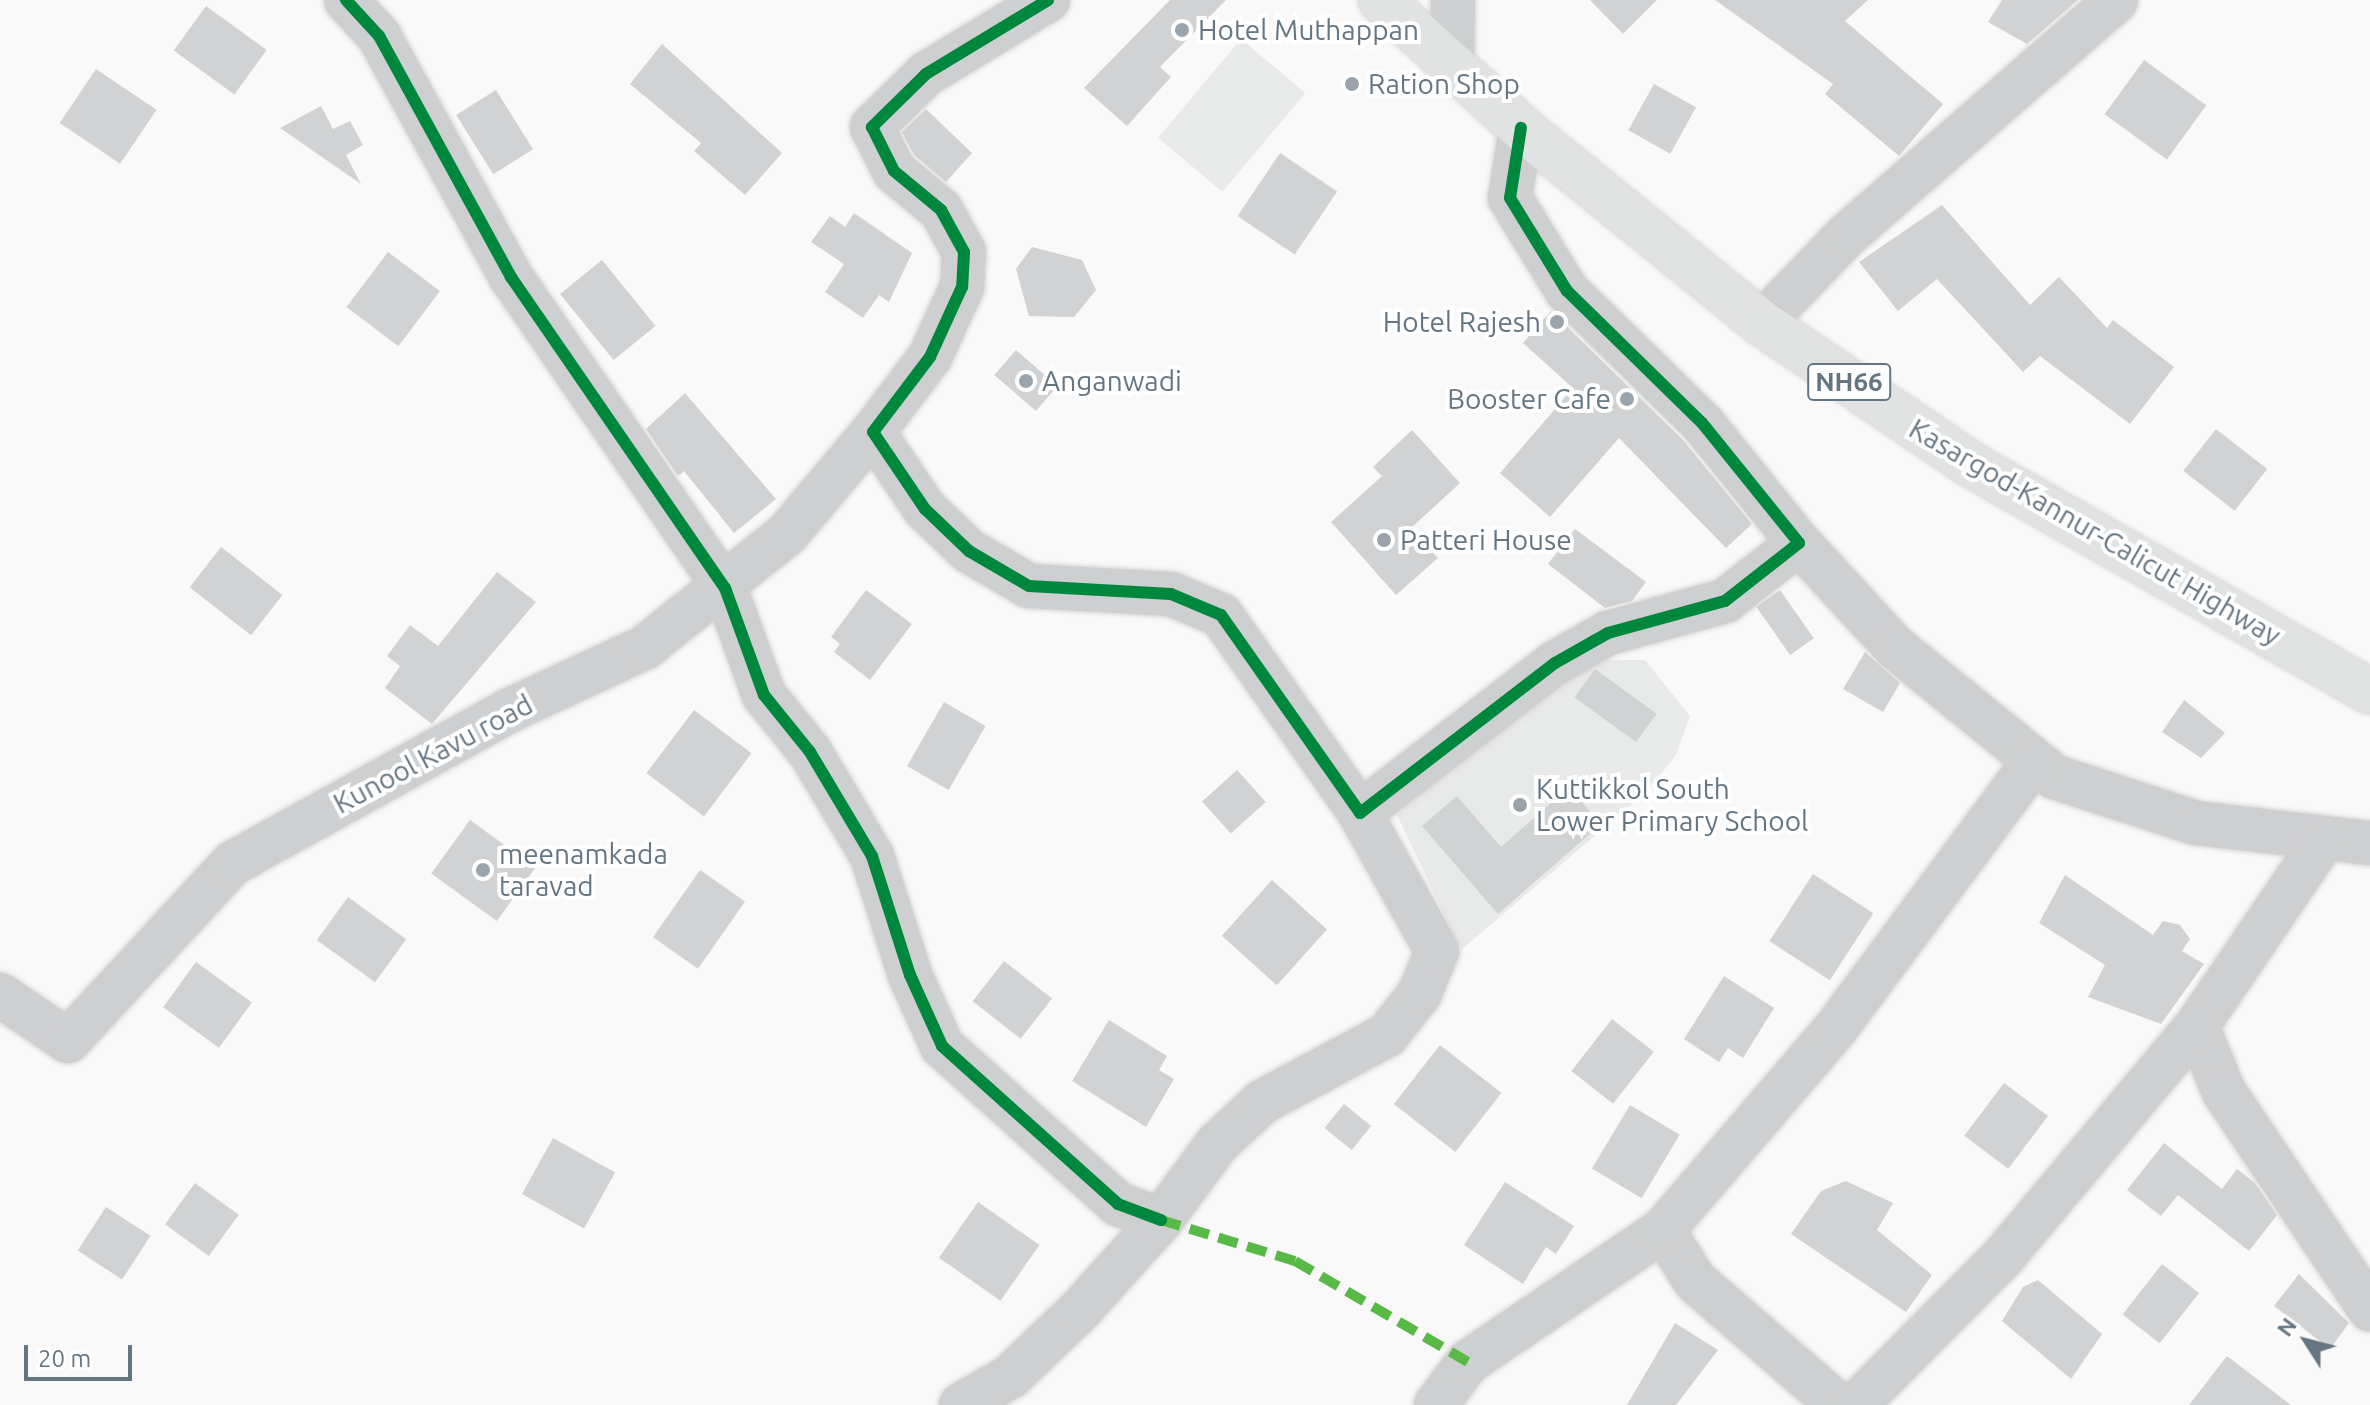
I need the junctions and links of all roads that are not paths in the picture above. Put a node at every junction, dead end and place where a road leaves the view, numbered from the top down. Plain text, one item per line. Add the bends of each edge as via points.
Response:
1 (346, 0) edge
2 (1048, 0) edge
3 (1381, 0) edge
4 (1453, 0) edge
5 (2116, 0) edge
6 (1452, 66) junction
7 (1521, 128) junction
8 (1762, 323) junction
9 (873, 432) junction
10 (1799, 543) junction
11 (725, 588) junction
12 (2368, 688) edge
13 (2034, 761) junction
14 (1360, 813) junction
15 (2324, 839) junction
16 (2370, 843) edge
17 (0, 995) edge
18 (2197, 1026) junction
19 (1161, 1220) junction
20 (1663, 1230) junction
21 (2370, 1309) edge
22 (961, 1405) edge
23 (1436, 1405) edge
24 (1838, 1405) edge
25 (1856, 1405) edge

1 - 11 street via 379,36 511,277
2 - 9 street, Kunool Kavu road via 926,74 872,127 894,171 941,210 964,252 962,287 930,357
3 - 6 highway, Kasargod-Kannur-Calicut Highway / NH66
4 - 6 street
5 - 8 street via 1847,235
6 - 7 highway, Kasargod-Kannur-Calicut Highway / NH66
7 - 8 highway, Kasargod-Kannur-Calicut Highway / NH66
7 - 10 street via 1510,198 1567,291 1702,423
8 - 12 highway, Kasargod-Kannur-Calicut Highway / NH66 via 1970,464
9 - 11 street, Kunool Kavu road via 787,534
9 - 14 street via 925,509 969,551 1029,586 1171,594 1221,615
10 - 13 street via 1896,648
10 - 14 street via 1725,601 1608,633 1555,663
11 - 17 street, Kunool Kavu road via 644,648 495,718 233,863 68,1041
11 - 19 street via 764,695 810,752 872,856 910,975 942,1046 1118,1204
13 - 15 street via 2055,777 2196,823
13 - 20 street via 1836,1028
14 - 19 street via 1437,951 1420,993 1387,1035 1262,1102 1217,1144
15 - 16 street
15 - 18 street
18 - 21 street via 2224,1092
18 - 25 street via 2002,1258
19 - 22 street via 1011,1376
20 - 23 street via 1468,1362
20 - 24 street via 1695,1281

